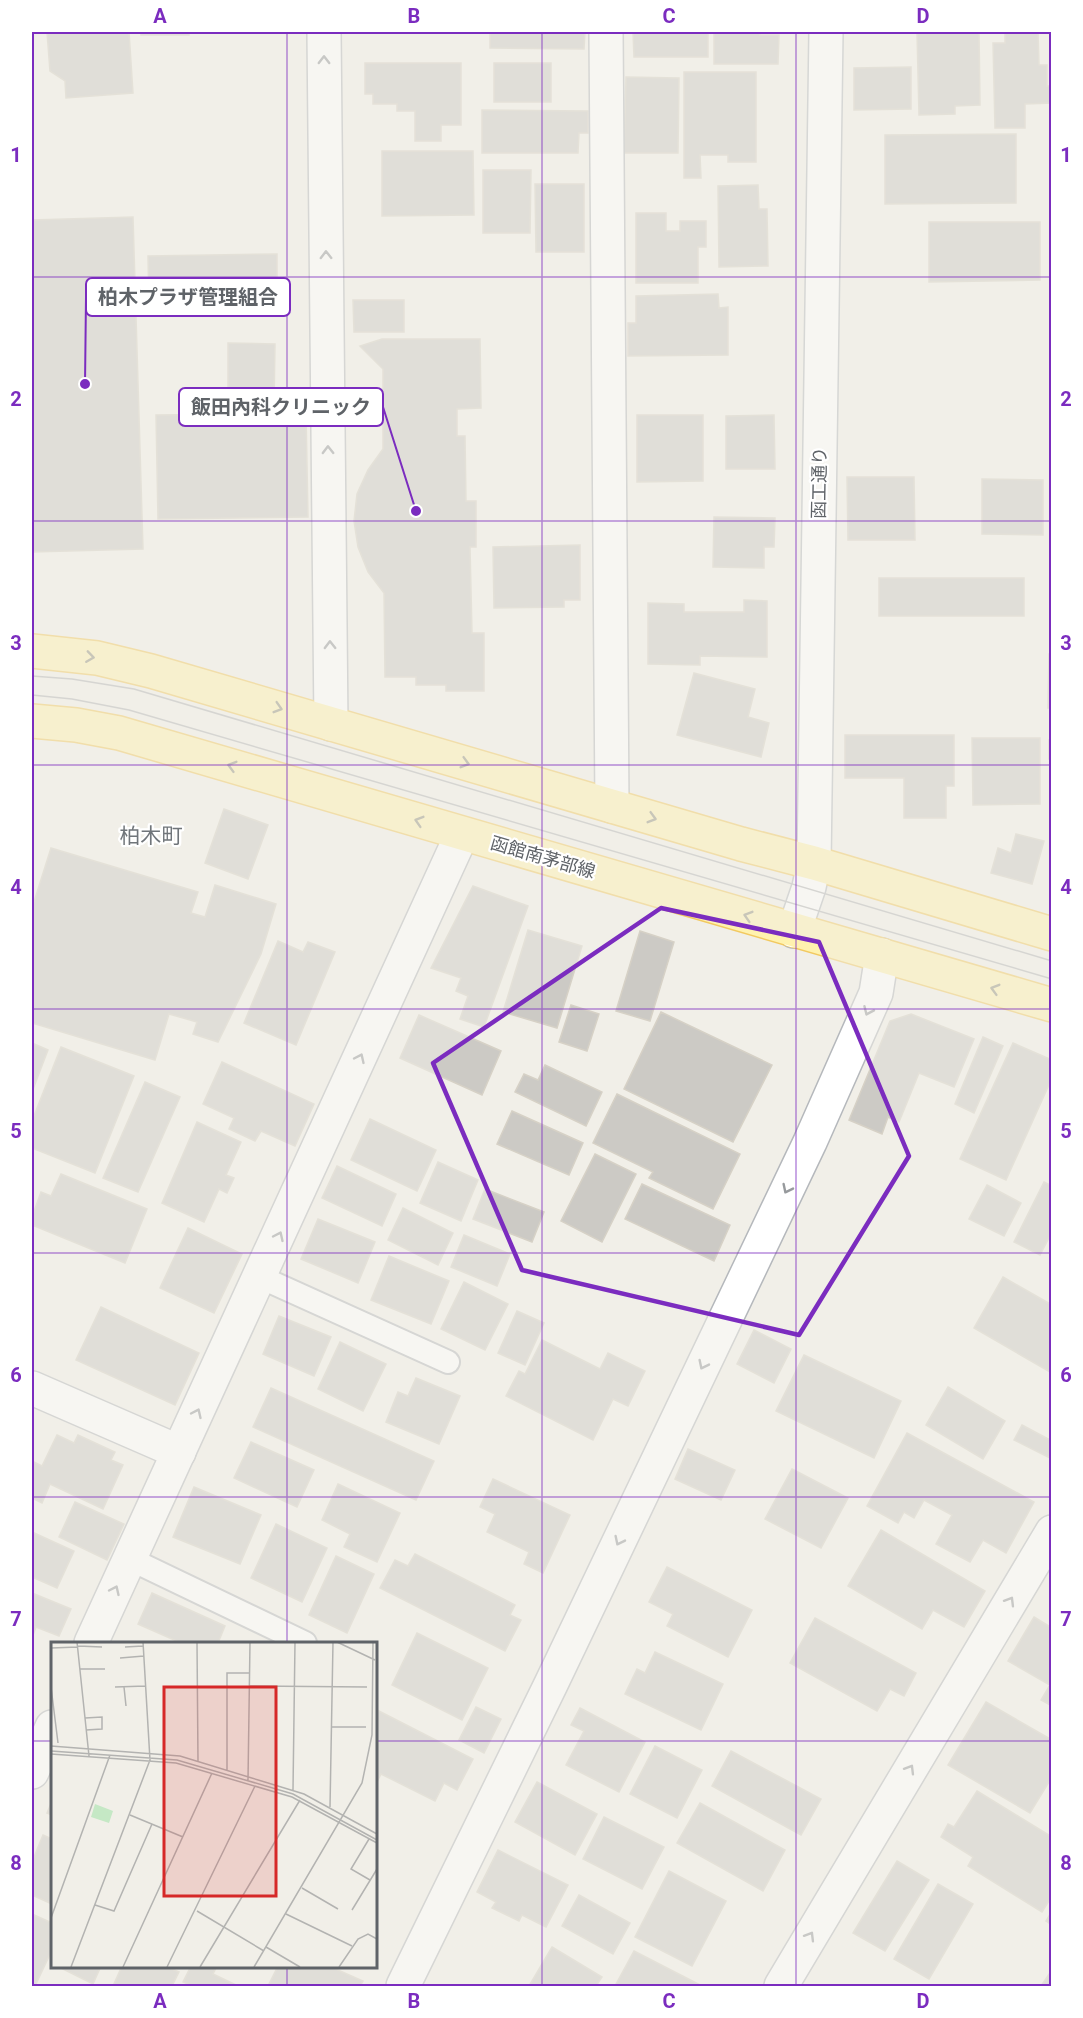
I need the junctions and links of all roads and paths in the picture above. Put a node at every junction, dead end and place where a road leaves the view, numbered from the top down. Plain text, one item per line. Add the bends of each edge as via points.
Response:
1 (324, 32) edge
2 (606, 32) edge
3 (826, 32) edge
4 (32, 651) edge
5 (32, 721) edge
6 (331, 724) junction
7 (612, 806) junction
8 (462, 834) junction
9 (814, 863) junction
10 (794, 931) junction
11 (1052, 934) edge
12 (882, 955) junction
13 (1052, 1005) edge
14 (260, 1277) junction
15 (447, 1362) dead end
16 (32, 1388) edge
17 (179, 1452) junction
18 (1052, 1532) edge
19 (130, 1559) junction
20 (91, 1642) edge
21 (303, 1642) edge
22 (51, 1729) edge
23 (32, 1772) edge
24 (403, 1986) edge
25 (781, 1986) edge

6 -> 1 street
2 - 7 street
3 - 9 street, 函工通り
4 -> 6 main road via 97,658 151,671
8 -> 5 main road, 函館南茅部線 via 119,733
6 -> 7 main road
7 -> 9 main road
10 -> 8 main road, 函館南茅部線
14 -> 8 street
9 - 10 street, 函工通り
9 - 11 main road
10 - 12 main road, 函館南茅部線
13 -> 12 main road, 函館南茅部線
12 -> 24 street via 876,993 810,1142
14 - 15 lane
17 -> 14 street
16 - 17 street
17 - 19 street
25 -> 18 street
20 -> 19 street
19 - 21 lane
22 - 23 street

